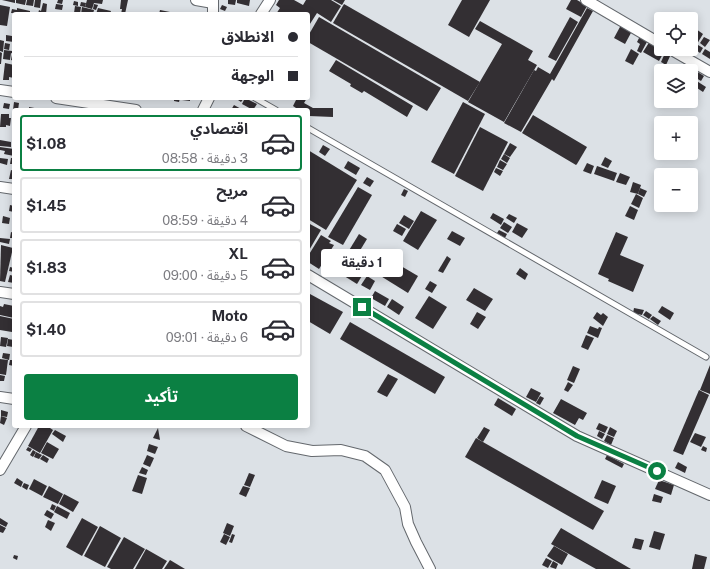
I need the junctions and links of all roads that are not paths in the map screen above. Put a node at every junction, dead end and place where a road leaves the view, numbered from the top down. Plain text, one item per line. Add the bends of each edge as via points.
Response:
1 (196, 0) edge
2 (270, 0) edge
3 (586, 0) edge
4 (213, 1) edge
5 (212, 12) edge
6 (262, 12) edge
7 (654, 40) edge
8 (682, 56) edge
9 (710, 72) edge
10 (0, 90) edge
11 (12, 92) edge
12 (69, 100) edge
13 (258, 100) edge
14 (123, 108) edge
15 (272, 108) edge
16 (310, 129) edge
17 (0, 187) edge
18 (12, 189) edge
19 (310, 276) edge
20 (0, 292) edge
21 (12, 294) edge
22 (706, 356) dead end
23 (0, 397) edge
24 (12, 399) edge
25 (25, 428) edge
26 (250, 428) edge
27 (0, 470) edge
28 (710, 495) edge
29 (430, 569) edge

1 - 4 street
2 - 6 street
3 - 7 street
4 - 5 street
8 - 9 street
10 - 11 street
12 - 14 street
13 - 15 lane
16 - 22 lane
17 - 18 street
19 - 28 street via 577,436
20 - 21 street
23 - 24 street
25 - 27 street
26 - 29 street via 286,446 312,451 341,450 365,456 385,470 405,507 408,524

